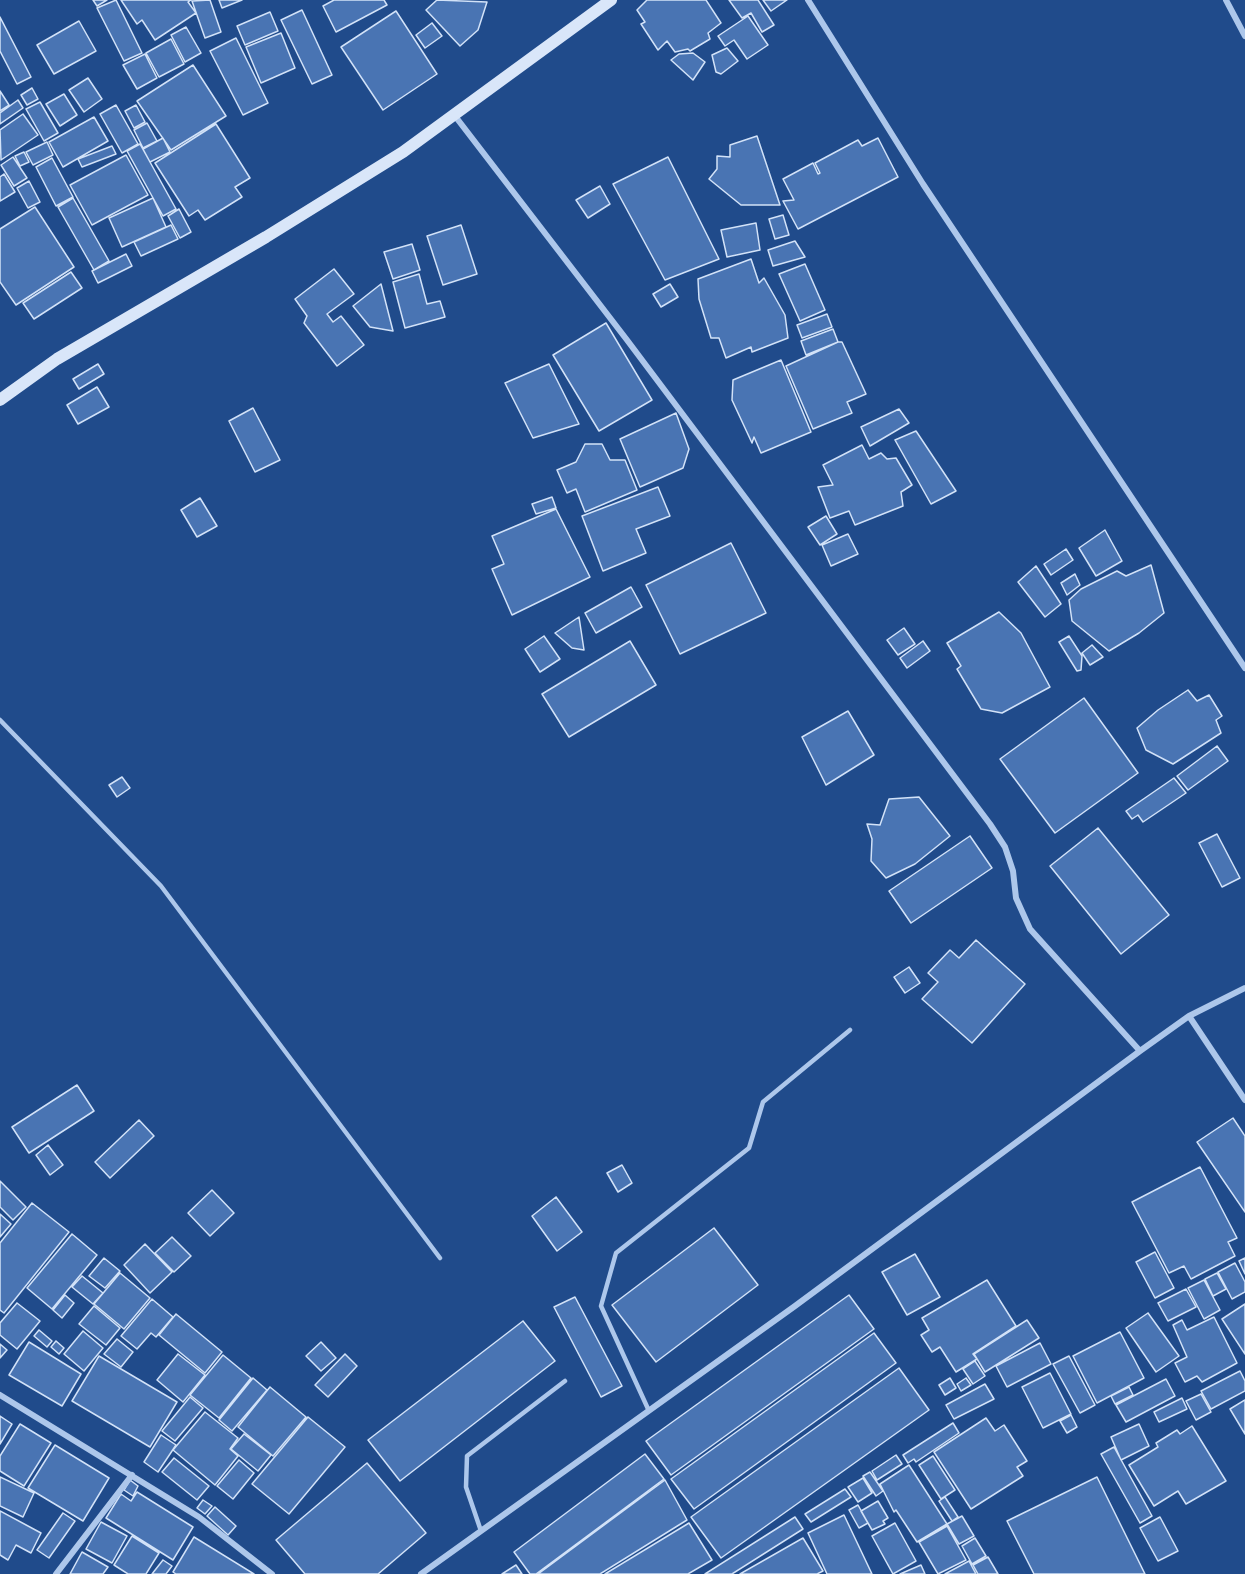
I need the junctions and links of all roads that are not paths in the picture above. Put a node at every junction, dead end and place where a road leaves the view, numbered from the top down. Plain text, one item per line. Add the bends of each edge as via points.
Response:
1 (611, 0) edge
2 (808, 0) edge
3 (1226, 0) edge
4 (1245, 36) edge
5 (455, 116) junction
6 (0, 400) edge
7 (1245, 668) edge
8 (0, 720) edge
9 (1245, 988) edge
10 (1189, 1016) junction
11 (850, 1030) dead end
12 (1140, 1051) junction
13 (1245, 1100) edge
14 (440, 1258) dead end
15 (565, 1381) dead end
16 (0, 1395) edge
17 (649, 1411) junction
18 (132, 1475) junction
19 (481, 1531) junction
20 (56, 1574) edge
21 (272, 1574) edge
22 (421, 1574) edge

1 - 5 main road
2 - 7 street via 923,184
3 - 4 street
5 - 6 main road via 345,190 57,359
5 - 12 street via 990,824 1005,847 1016,897 1030,929
8 - 14 lane via 161,886
9 - 10 street
10 - 12 street
10 - 13 street
11 - 17 lane via 763,1102 749,1148 616,1253 601,1306
12 - 17 street
15 - 19 lane via 467,1456 466,1487
16 - 18 street
17 - 19 street
18 - 20 street
18 - 21 street via 199,1517
19 - 22 street

